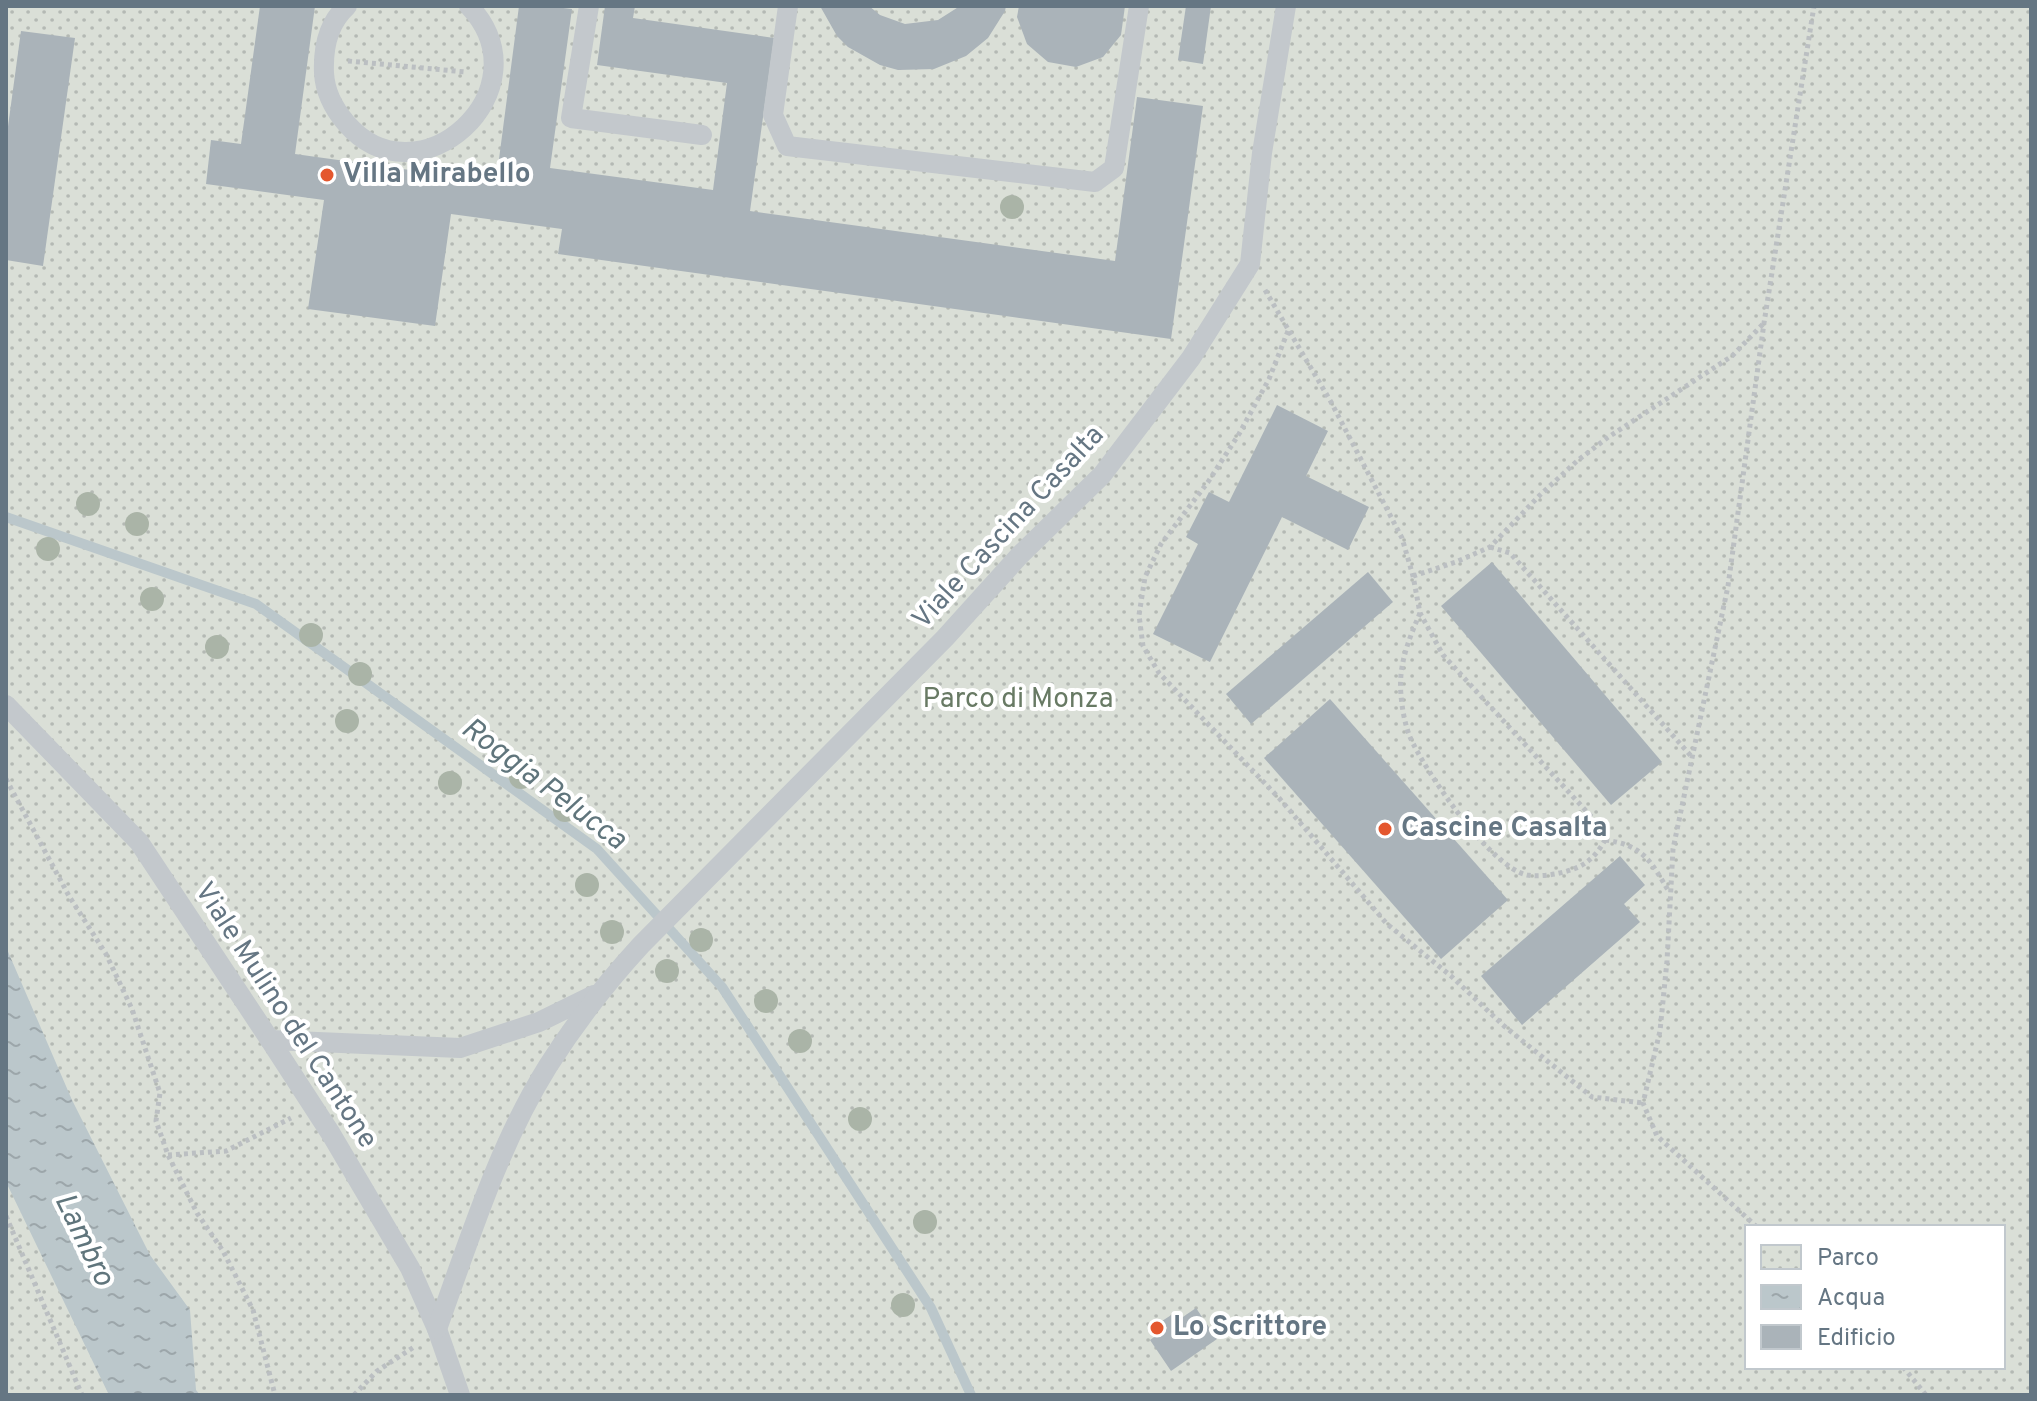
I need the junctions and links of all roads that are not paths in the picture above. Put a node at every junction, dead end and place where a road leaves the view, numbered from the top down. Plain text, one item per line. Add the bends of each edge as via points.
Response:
1 (347, 6) edge
2 (469, 6) edge
3 (589, 6) edge
4 (788, 6) edge
5 (1139, 6) edge
6 (1286, 6) edge
7 (702, 135) dead end
8 (6, 705) edge
9 (598, 993) junction
10 (270, 1040) junction
11 (437, 1329) junction
12 (460, 1395) edge

1 - 2 lane via 326,42 326,88 338,113 364,139 400,151 453,138 468,126 488,95 491,44
3 - 7 lane via 571,118
4 - 5 lane via 773,115 787,146 1095,182 1114,168
6 - 9 lane, Viale Cascina Casalta via 1250,264 1191,358 1102,475
8 - 10 lane, Viale Mulino del Cantone via 139,842
9 - 10 lane, Viale Cascina Casalta via 539,1022 460,1048
9 - 11 lane, Viale Cascina Casalta via 547,1068 511,1138
10 - 11 lane, Viale Mulino del Cantone via 410,1268
11 - 12 lane, Viale Mulino del Cantone

